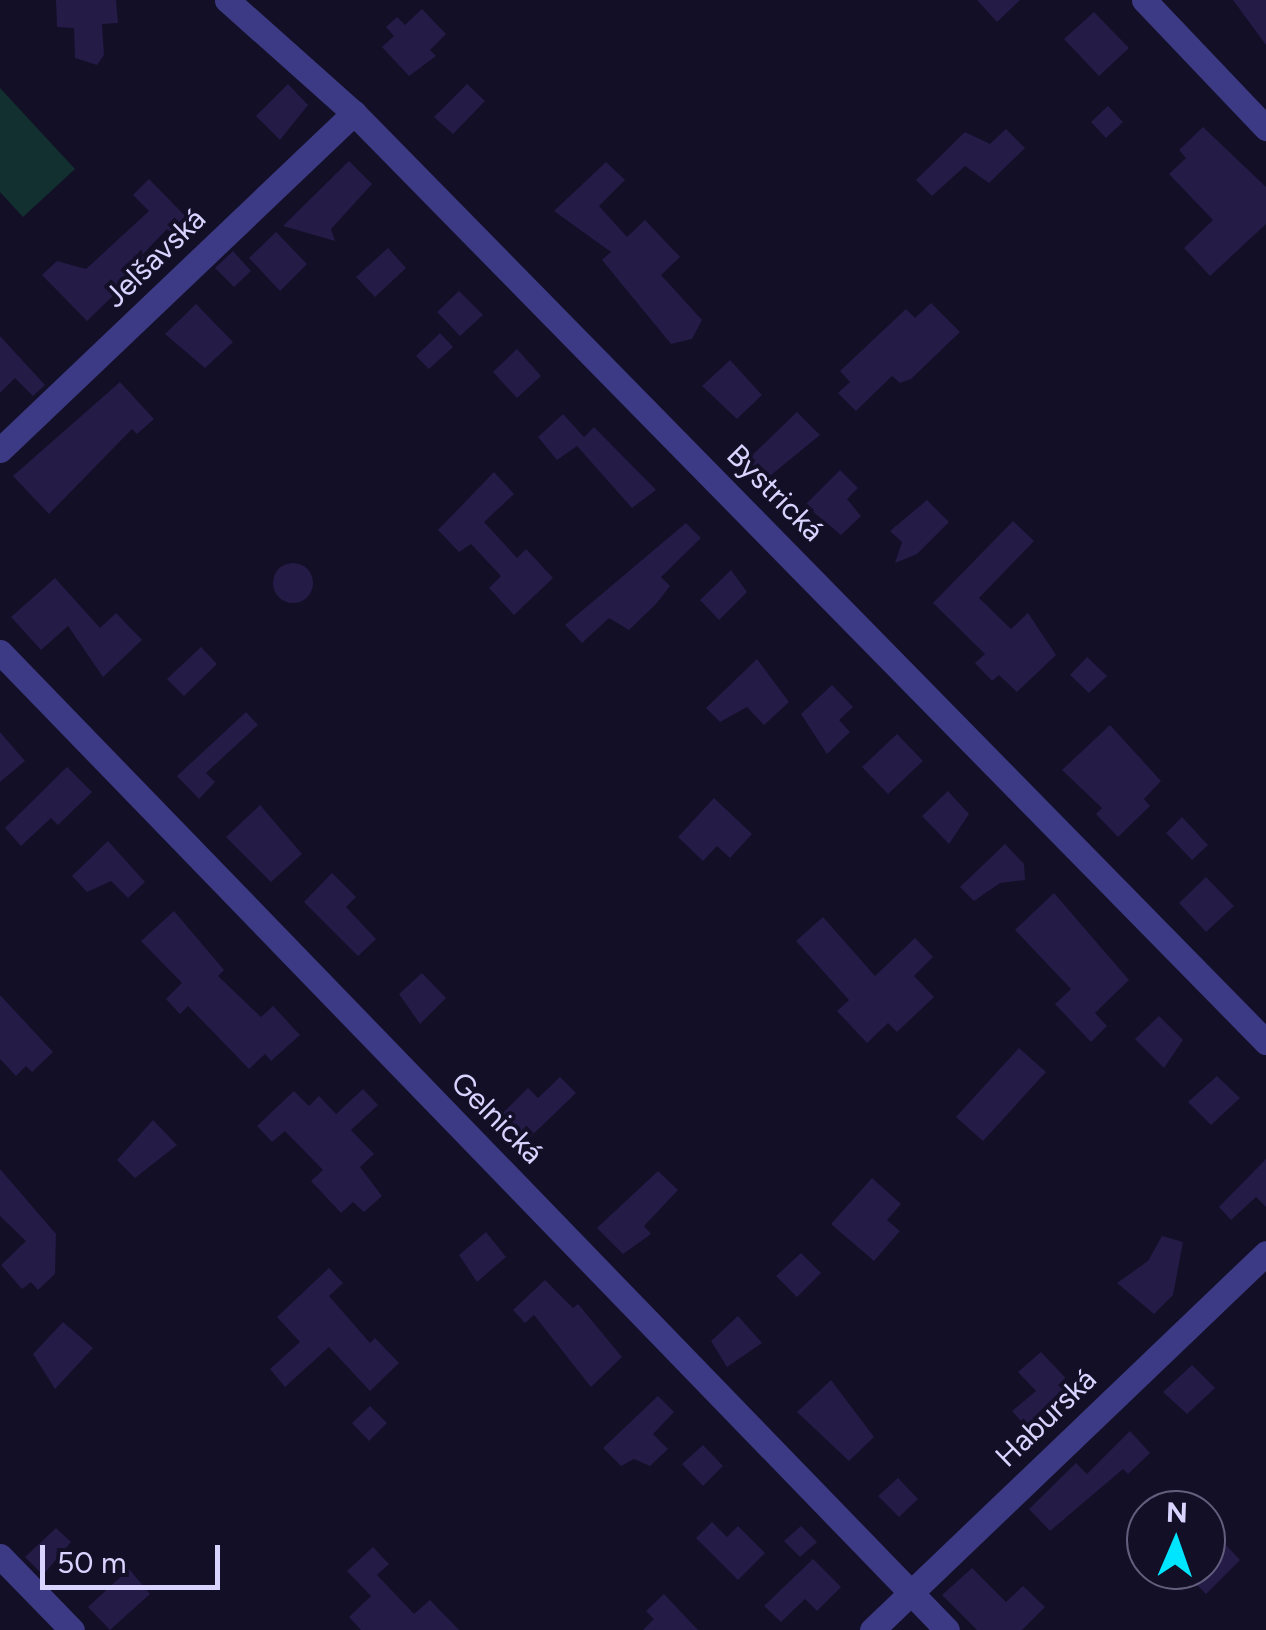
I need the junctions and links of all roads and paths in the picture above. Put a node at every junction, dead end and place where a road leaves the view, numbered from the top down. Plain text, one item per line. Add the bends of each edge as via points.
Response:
1 (227, 0) edge
2 (1144, 0) edge
3 (354, 113) junction
4 (1266, 128) edge
5 (0, 450) edge
6 (0, 652) edge
7 (1266, 1042) edge
8 (1266, 1253) edge
9 (0, 1556) edge
10 (912, 1593) junction
11 (72, 1630) edge
12 (872, 1630) edge
13 (947, 1630) edge

1 - 3 street, Bystrická
2 - 4 street
3 - 5 street, Jelšavská
3 - 7 street, Bystrická
6 - 10 street, Gelnická
8 - 10 street, Haburská
9 - 11 street
10 - 12 street, Haburská
10 - 13 street, Gelnická

